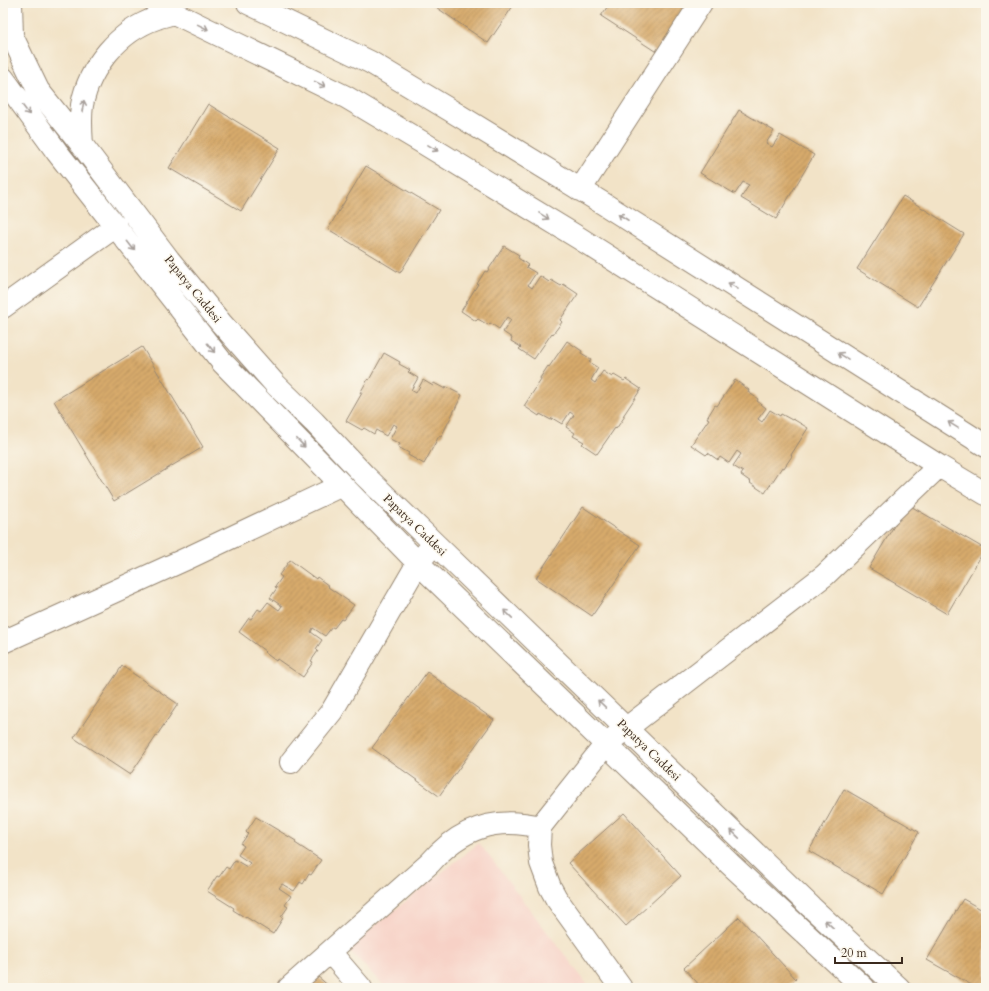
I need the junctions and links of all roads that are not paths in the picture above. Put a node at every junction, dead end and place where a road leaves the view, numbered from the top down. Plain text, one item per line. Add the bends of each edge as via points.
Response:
1 (11, 3) edge
2 (248, 3) edge
3 (701, 3) edge
4 (165, 8) edge
5 (3, 78) edge
6 (82, 145) junction
7 (580, 190) junction
8 (116, 226) junction
9 (3, 307) edge
10 (986, 446) edge
11 (939, 466) junction
12 (342, 485) junction
13 (986, 494) edge
14 (433, 542) junction
15 (418, 564) junction
16 (3, 642) edge
17 (627, 728) junction
18 (606, 744) junction
19 (291, 762) dead end
20 (540, 826) junction
21 (330, 952) junction
22 (289, 988) edge
23 (361, 988) edge
24 (622, 988) edge
25 (864, 988) edge
26 (899, 988) edge

1 - 6 street, Papatya Caddesi via 12,36 38,90
2 - 7 street via 370,62
3 - 7 street
6 -> 4 street via 82,105 97,68 122,38 156,18
4 -> 11 street via 346,97 375,114 578,238
5 -> 8 street, Papatya Caddesi
6 - 14 street, Papatya Caddesi via 169,260 220,322 275,384
10 -> 7 street
8 - 9 street
8 -> 12 street, Papatya Caddesi via 222,362
11 - 13 street
11 - 17 street via 826,574
12 - 15 street, Papatya Caddesi
12 - 16 street
14 - 15 street
17 -> 14 street, Papatya Caddesi
15 - 18 street, Papatya Caddesi
15 - 19 street via 332,711
17 - 18 street
26 -> 17 street, Papatya Caddesi via 811,907
18 - 20 street
18 - 25 street, Papatya Caddesi via 731,865
20 - 21 street via 508,822 476,828 462,834 450,842
20 - 24 street via 539,845 550,887
21 - 22 street
21 - 23 street

